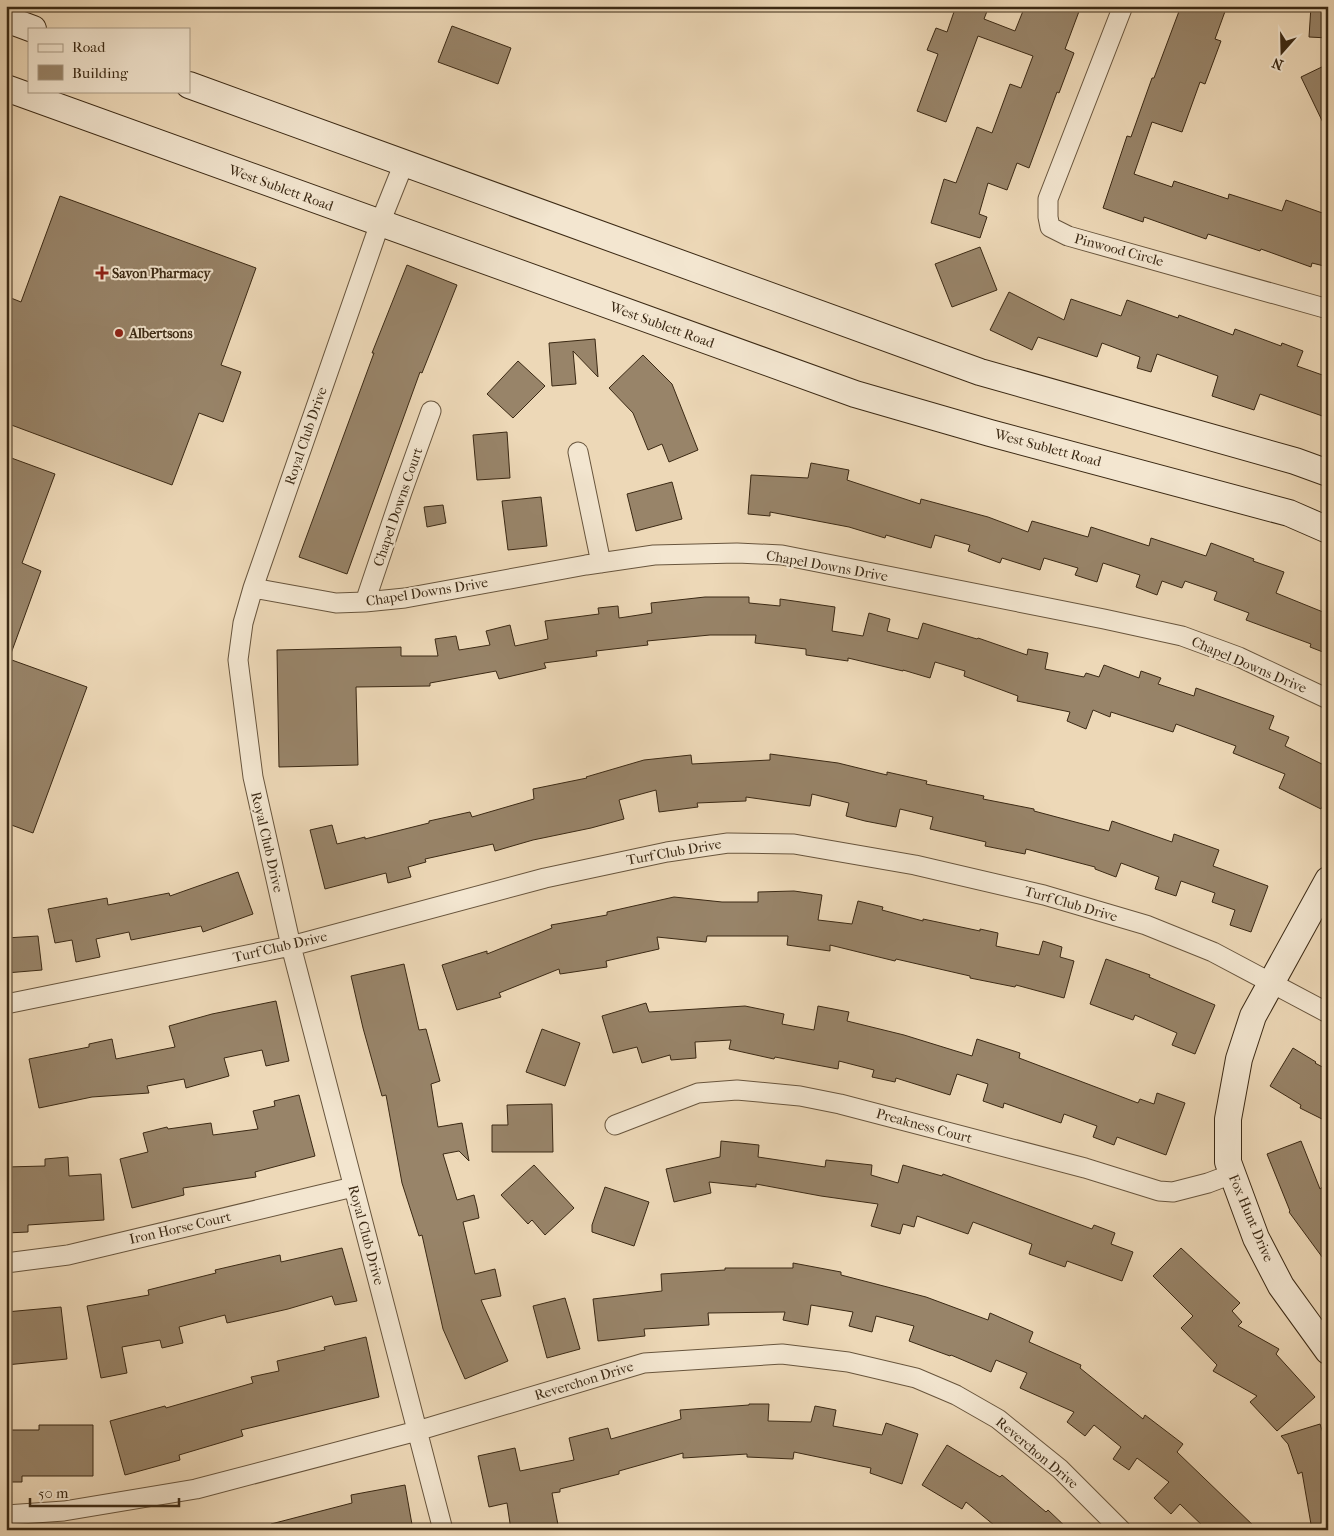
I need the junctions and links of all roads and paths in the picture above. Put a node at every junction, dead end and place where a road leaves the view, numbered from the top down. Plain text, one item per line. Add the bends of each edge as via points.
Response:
1 (1123, 6) edge
2 (6, 19) edge
3 (30, 28) edge
4 (190, 86) edge
5 (6, 88) edge
6 (404, 163) junction
7 (380, 223) junction
8 (1328, 310) edge
9 (432, 411) dead end
10 (578, 452) dead end
11 (1328, 473) edge
12 (1328, 530) edge
13 (601, 562) junction
14 (253, 588) junction
15 (365, 602) junction
16 (1328, 699) edge
17 (1328, 880) edge
18 (291, 946) junction
19 (1271, 983) junction
20 (6, 1004) edge
21 (1328, 1013) edge
22 (615, 1125) dead end
23 (1232, 1174) junction
24 (353, 1187) junction
25 (6, 1263) edge
26 (1328, 1351) edge
27 (417, 1431) junction
28 (6, 1515) edge
29 (442, 1530) edge
30 (1121, 1530) edge

1 - 8 street, Pinwood Circle via 1048,199 1050,227 1068,236
2 - 3 main road
4 - 6 main road
5 - 7 main road, West Sublett Road
6 - 7 street, Royal Club Drive
6 - 11 main road via 980,372
7 - 12 main road, West Sublett Road via 855,394 1289,513
7 - 14 street, Royal Club Drive
9 - 15 street, Chapel Downs Court
10 - 13 street
13 - 15 street, Chapel Downs Drive via 405,598
13 - 16 street, Chapel Downs Drive via 654,555 782,555 1182,636 1239,657
14 - 15 street, Chapel Downs Drive via 336,603
14 - 18 street, Royal Club Drive via 243,623 238,660 253,776
17 - 19 main road, Fox Hunt Drive
18 - 19 street, Turf Club Drive via 545,878 667,852 728,842 794,844 915,865 1044,894 1146,925 1213,952
18 - 20 street, Turf Club Drive
18 - 24 street, Royal Club Drive
19 - 21 street, Turf Club Drive
19 - 23 main road, Fox Hunt Drive via 1253,1016 1239,1059 1228,1118 1228,1162
22 - 23 street, Preakness Court via 698,1093 737,1090 800,1096 840,1104 1085,1168 1159,1192 1173,1192
23 - 26 main road, Fox Hunt Drive via 1256,1238 1281,1286
24 - 25 street, Iron Horse Court via 68,1255
24 - 27 street, Royal Club Drive
27 - 28 street, Reverchon Drive via 196,1489 64,1511
27 - 29 street, Royal Club Drive
27 - 30 street, Reverchon Drive via 644,1363 782,1354 848,1362 916,1378 956,1395 998,1419 1060,1469

